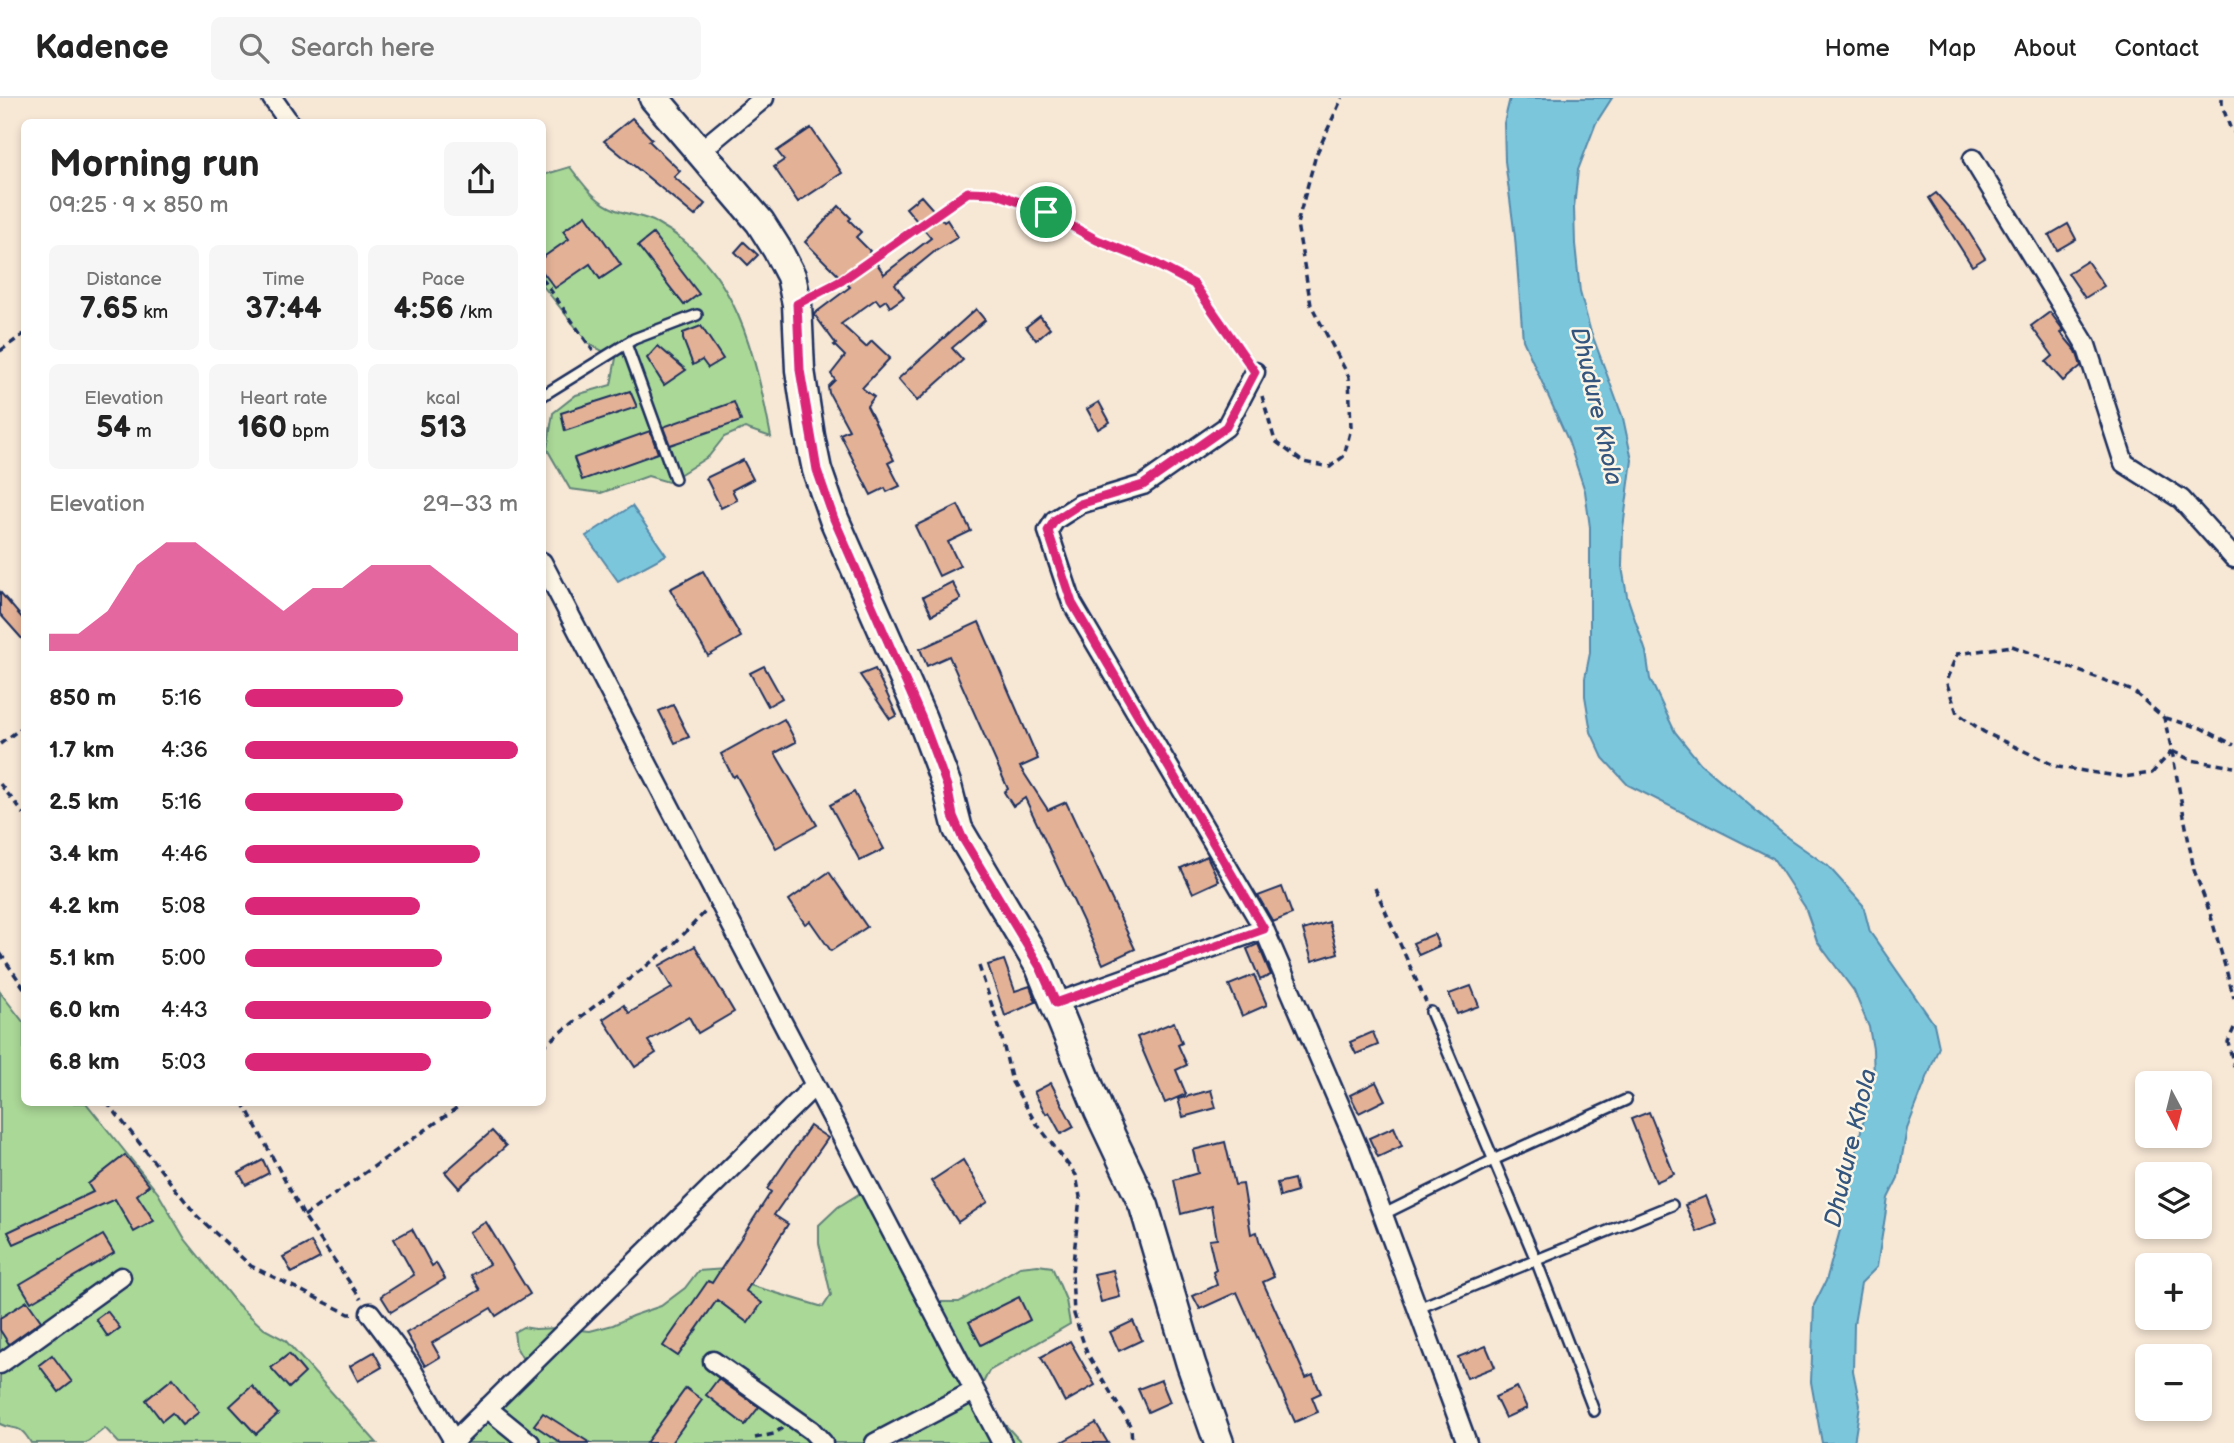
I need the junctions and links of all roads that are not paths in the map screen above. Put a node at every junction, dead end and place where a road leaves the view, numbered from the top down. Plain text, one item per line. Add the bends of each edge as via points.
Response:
1 (272, 98) edge
2 (654, 98) edge
3 (764, 98) edge
4 (287, 119) edge
5 (700, 151) junction
6 (1973, 159) dead end
7 (697, 315) dead end
8 (626, 344) junction
9 (1255, 372) road end
10 (546, 394) edge
11 (675, 479) dead end
12 (2234, 558) edge
13 (546, 570) edge
14 (1264, 929) junction
15 (1056, 1003) junction
16 (1431, 1012) road end
17 (814, 1086) junction
18 (1626, 1100) dead end
19 (1493, 1160) junction
20 (1672, 1205) dead end
21 (1382, 1215) junction
22 (1536, 1260) junction
23 (121, 1277) dead end
24 (1416, 1309) junction
25 (370, 1313) road end
26 (713, 1361) dead end
27 (0, 1364) edge
28 (974, 1391) junction
29 (487, 1408) junction
30 (1594, 1411) dead end
31 (453, 1442) edge
32 (530, 1443) edge
33 (823, 1443) edge
34 (875, 1443) edge
35 (1002, 1443) edge
36 (1219, 1443) edge
37 (1467, 1443) edge

1 - 4 street
2 - 5 main road
3 - 5 street
5 - 15 main road via 760,222 791,276 810,436 834,519 922,719 958,829 1040,967
6 - 12 street via 2086,345 2124,463 2181,499
7 - 8 lane
8 - 10 lane
8 - 11 lane
9 - 14 street via 1226,427 1143,485 1080,504 1055,520 1048,531 1072,603
13 - 17 street
14 - 15 street
14 - 21 street via 1359,1150
15 - 36 main road via 1099,1111 1144,1206
16 - 19 lane
17 - 28 street
17 - 29 street
18 - 19 lane
19 - 21 lane
19 - 22 lane
20 - 22 lane
21 - 24 street
22 - 24 lane
22 - 30 lane
23 - 27 street
24 - 37 street
25 - 31 street via 409,1365
26 - 33 street
28 - 34 street
28 - 35 street
29 - 31 street
29 - 32 street

